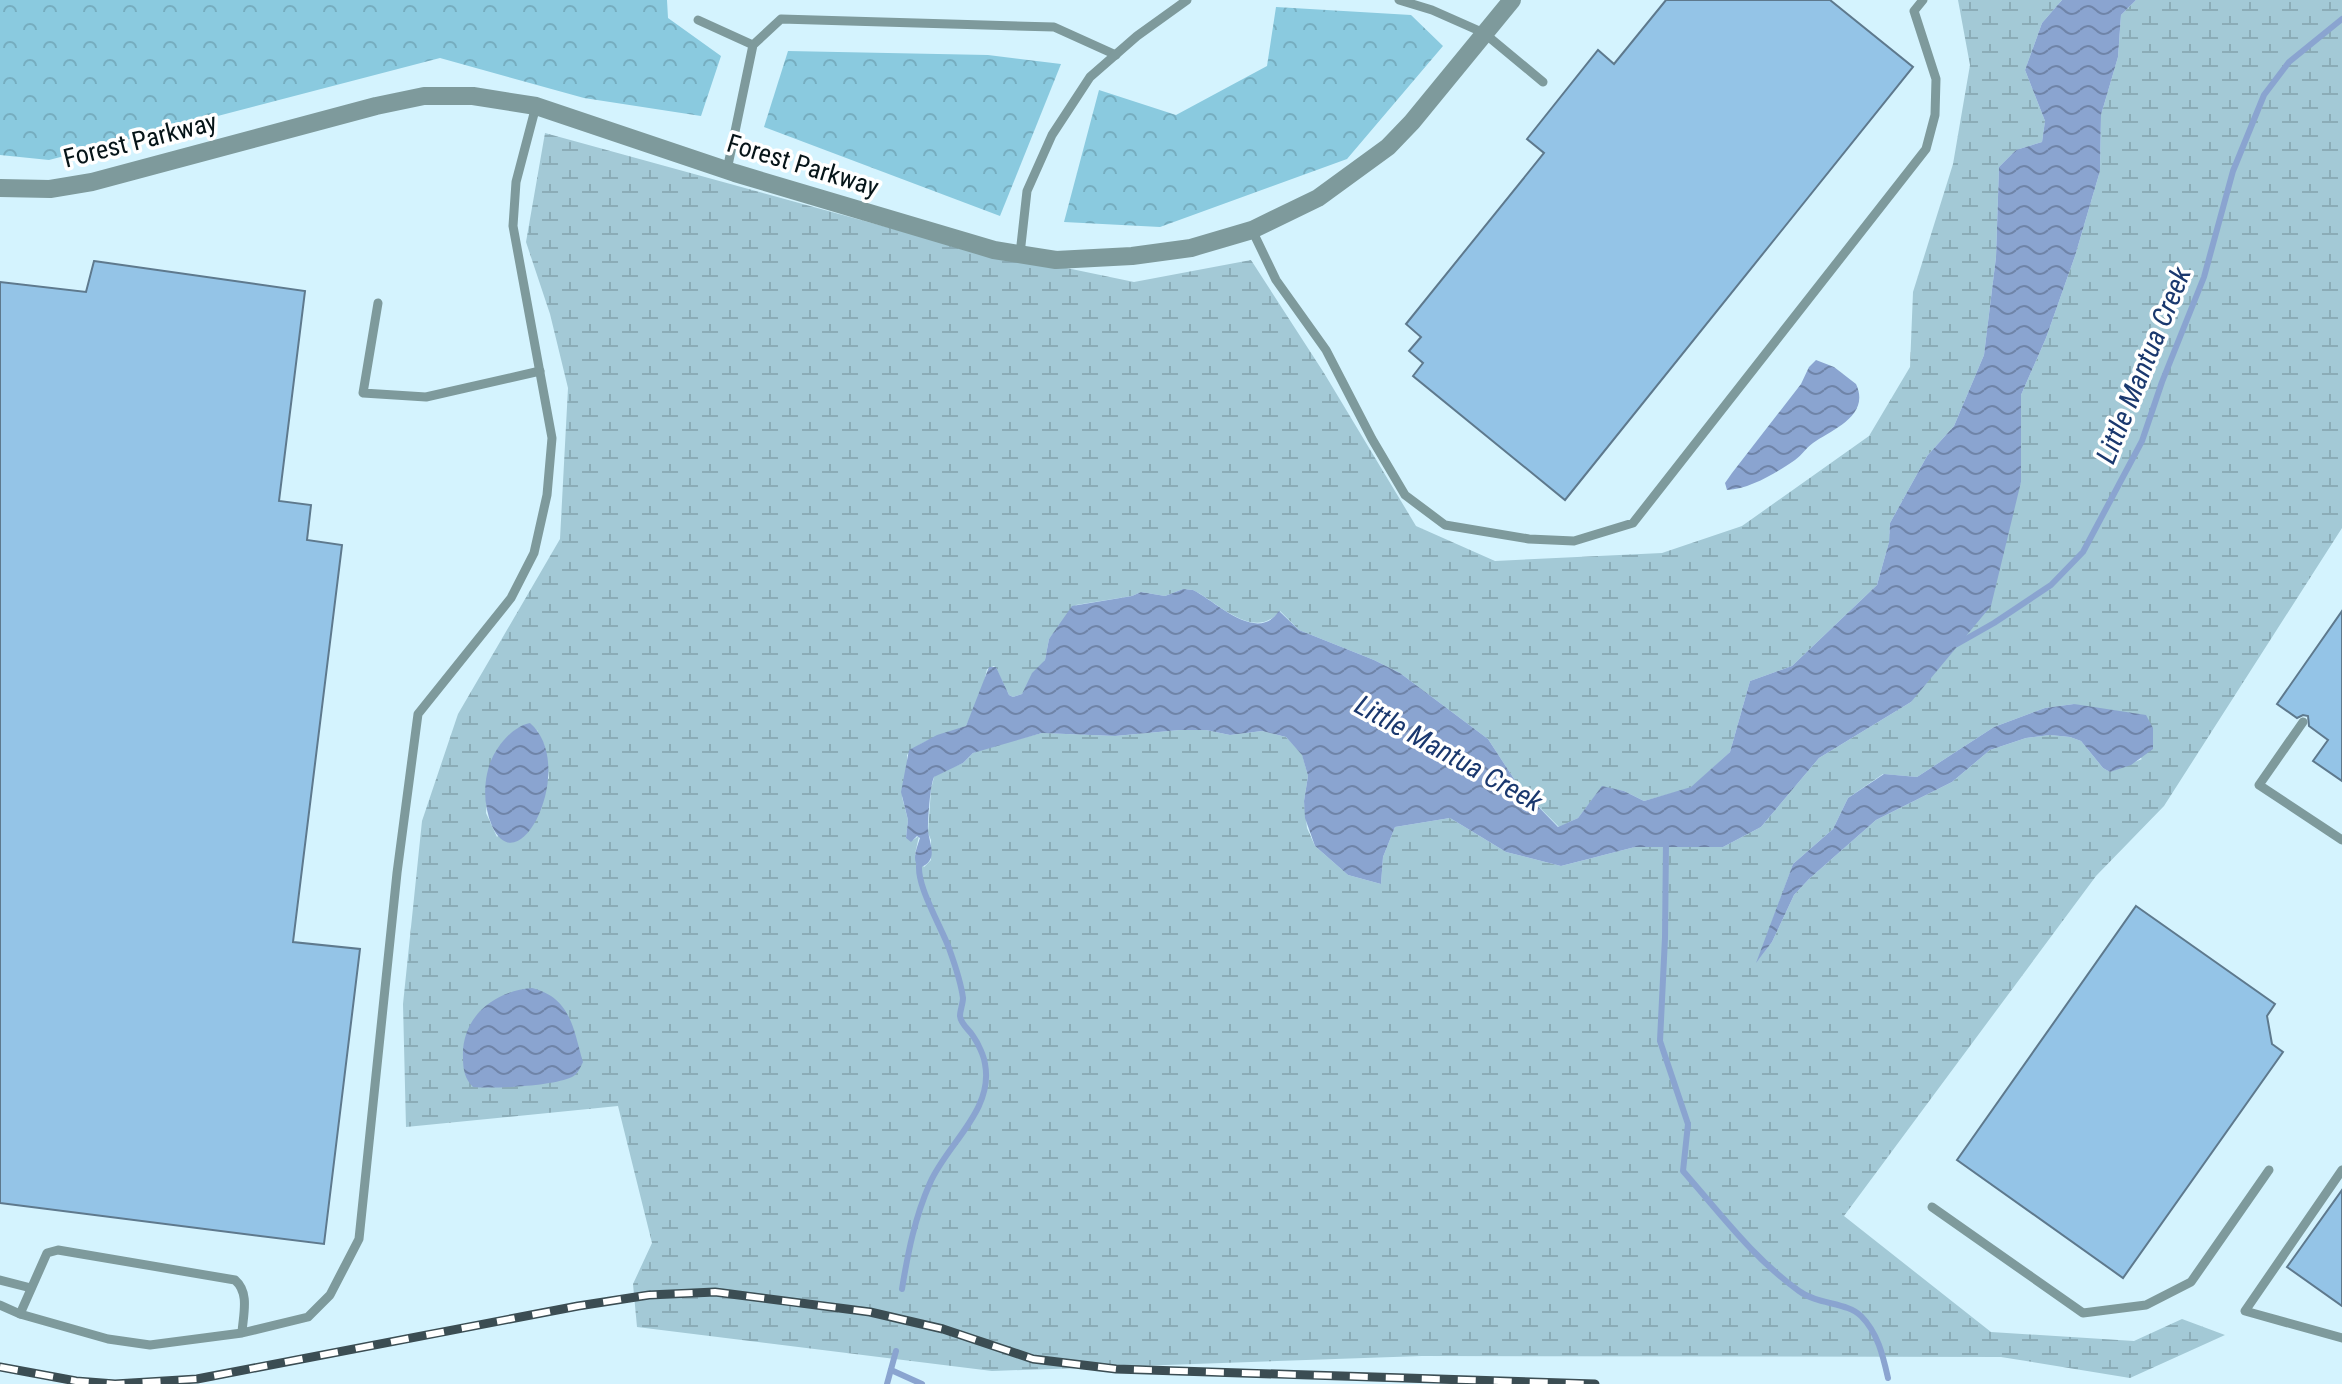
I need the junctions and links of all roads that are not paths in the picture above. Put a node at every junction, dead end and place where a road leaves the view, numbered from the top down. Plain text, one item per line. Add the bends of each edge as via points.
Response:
1 (1187, 0) edge
2 (1399, 0) edge
3 (1512, 0) edge
4 (1923, 0) edge
5 (698, 20) dead end
6 (1484, 33) junction
7 (753, 45) junction
8 (1116, 55) junction
9 (1543, 82) dead end
10 (536, 106) junction
11 (727, 170) junction
12 (0, 188) edge
13 (1252, 230) junction
14 (1020, 254) junction
15 (378, 303) dead end
16 (540, 371) junction
17 (2303, 722) dead end
18 (2342, 840) edge
19 (2269, 1170) dead end
20 (2342, 1170) edge
21 (1932, 1207) dead end
22 (0, 1280) edge
23 (31, 1288) junction
24 (0, 1305) edge
25 (20, 1314) junction
26 (242, 1333) junction
27 (2342, 1338) edge

1 - 8 lane
2 - 6 lane
3 - 6 street, Forest Parkway
4 - 13 lane via 1914,11 1936,79 1935,115 1926,149 1633,523 1574,541 1529,539 1445,525 1405,495 1326,350 1276,280
5 - 7 lane
6 - 9 lane
6 - 13 street, Forest Parkway via 1388,147 1318,198
7 - 8 lane via 781,19 963,24 1054,27
7 - 11 lane
8 - 14 lane via 1090,77 1052,135 1027,191
10 - 11 street, Forest Parkway
10 - 12 street, Forest Parkway via 473,96 424,96 92,182 50,189
10 - 16 lane via 516,182 513,226
11 - 14 street, Forest Parkway
13 - 14 street, Forest Parkway via 1191,248 1132,256 1056,260
15 - 16 lane via 363,393 426,397
16 - 26 lane via 552,438 534,553 511,598 418,714 359,1239 330,1295 308,1317
17 - 18 lane via 2259,785
19 - 21 lane via 2191,1282 2146,1305 2083,1313
20 - 27 lane via 2245,1311
22 - 23 lane
23 - 25 lane
23 - 26 lane via 47,1253 58,1250 235,1280 245,1294
24 - 25 lane
25 - 26 lane via 150,1345

